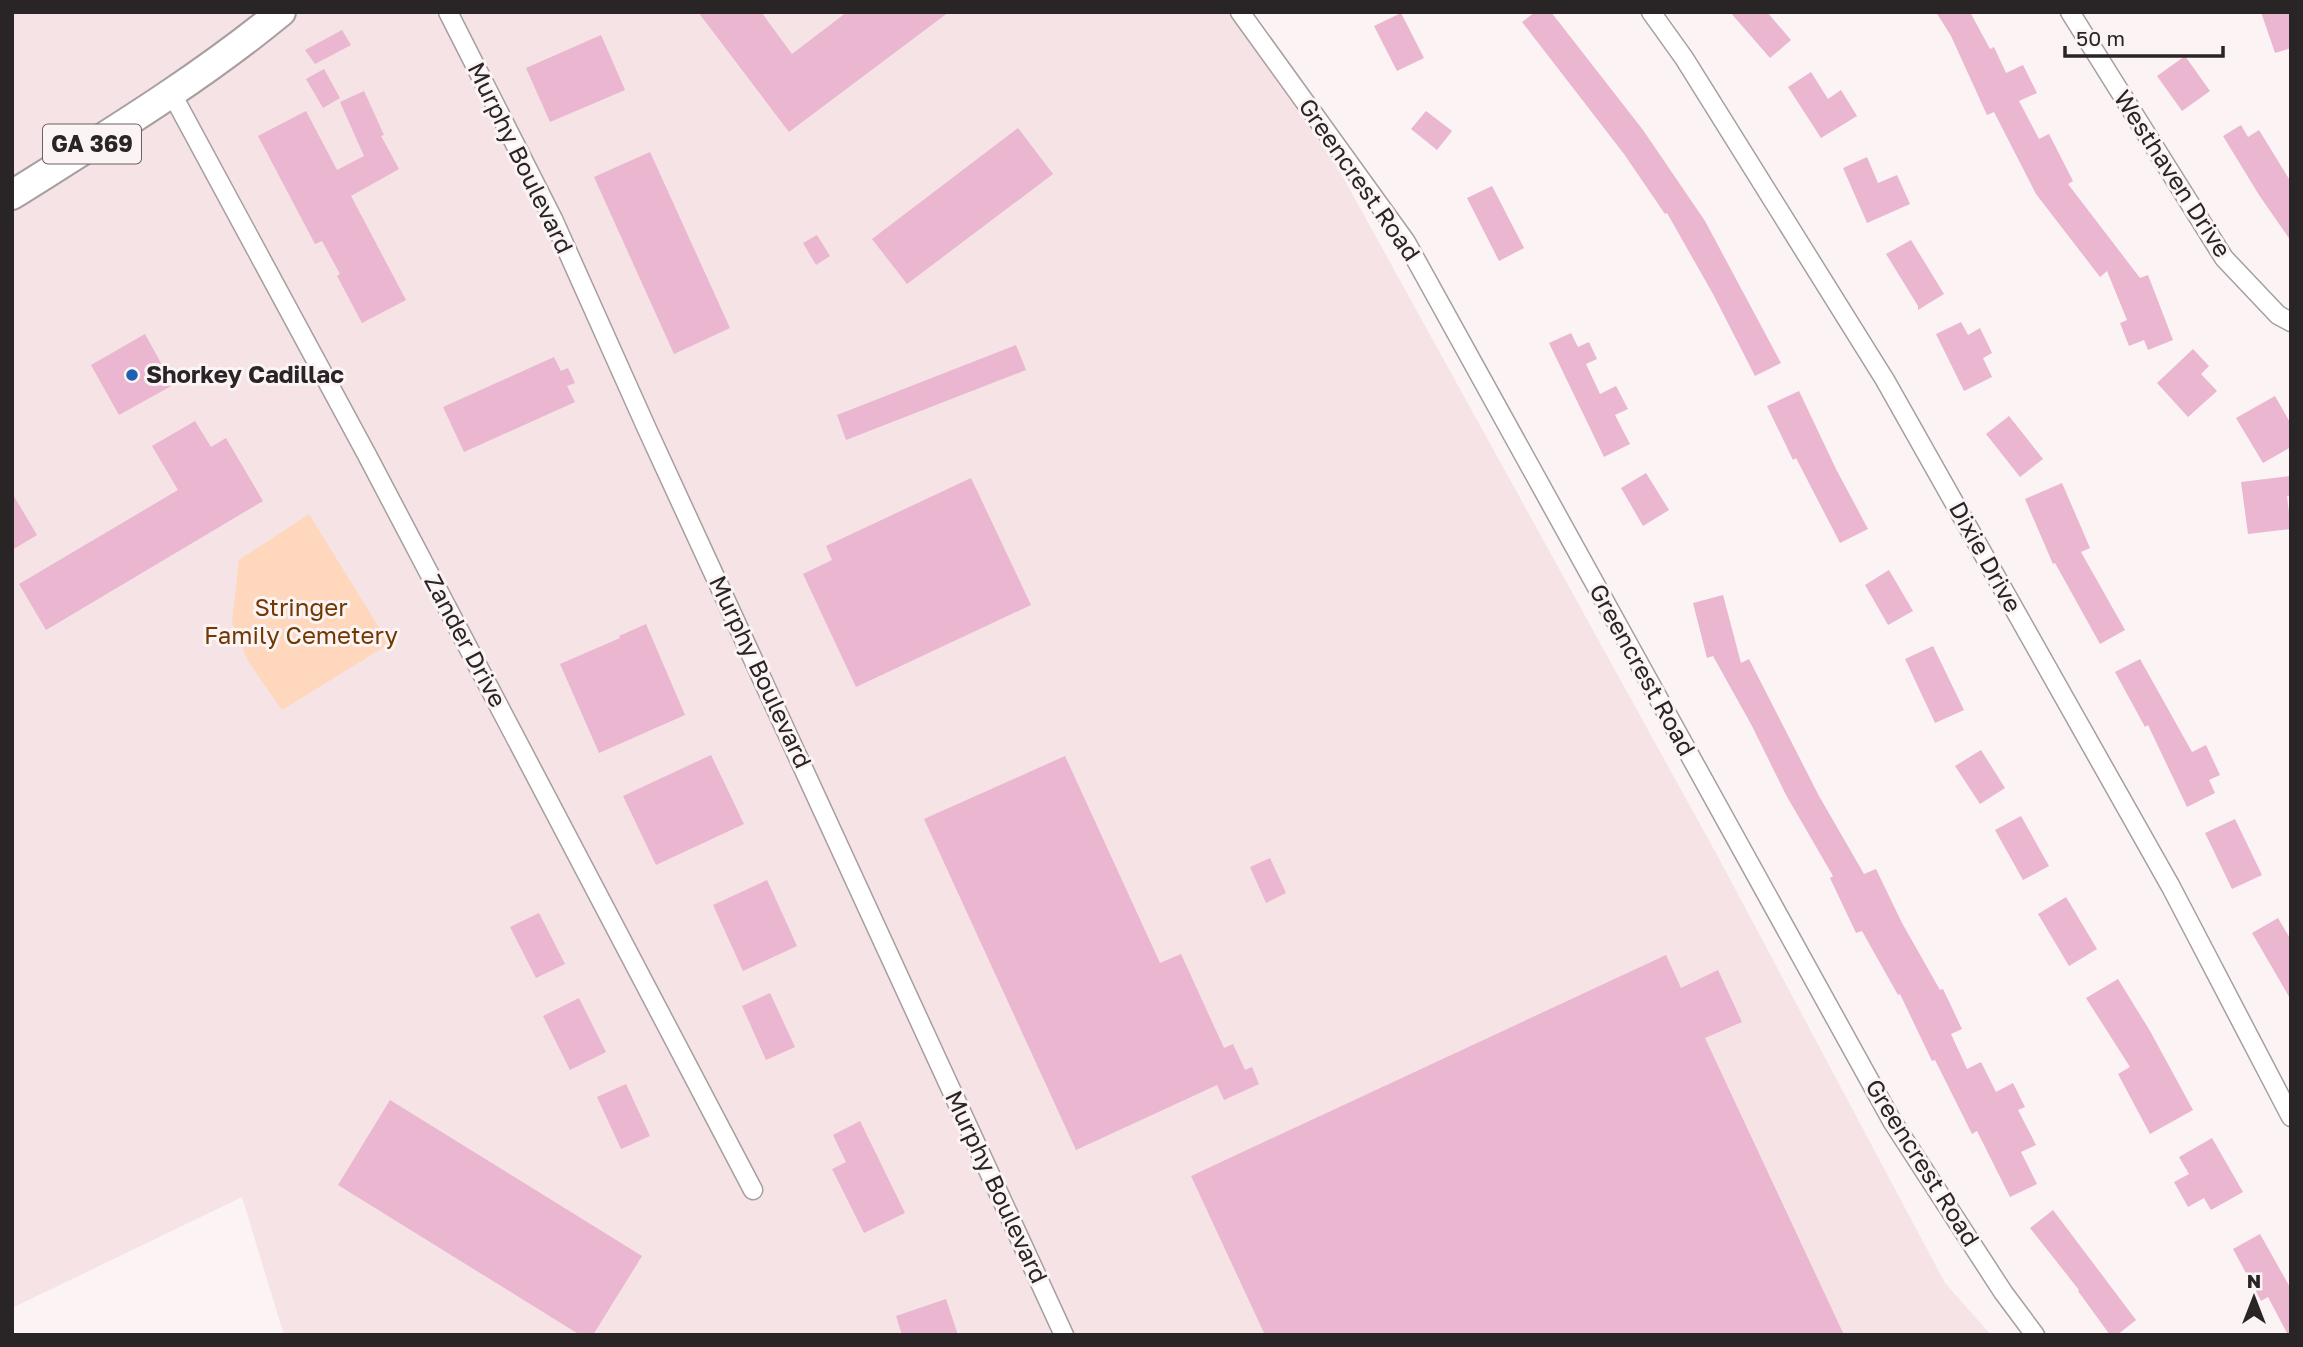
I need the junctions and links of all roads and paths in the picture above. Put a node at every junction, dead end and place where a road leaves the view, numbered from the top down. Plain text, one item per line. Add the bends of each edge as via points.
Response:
1 (281, 12) edge
2 (448, 12) edge
3 (1240, 12) edge
4 (1651, 12) edge
5 (2070, 12) edge
6 (172, 94) junction
7 (12, 195) edge
8 (2291, 322) edge
9 (2291, 1117) edge
10 (752, 1190) dead end
11 (1064, 1335) edge
12 (2035, 1335) edge

1 - 6 main road, GA 369
2 - 11 street, Murphy Boulevard via 553,219
3 - 12 street, Greencrest Road via 1406,242 1892,1121
4 - 9 street, Dixie Drive via 1885,380 2171,887
5 - 8 street, Westhaven Drive via 2224,258 2278,315
6 - 7 main road, GA 369
6 - 10 street, Zander Drive via 361,443

